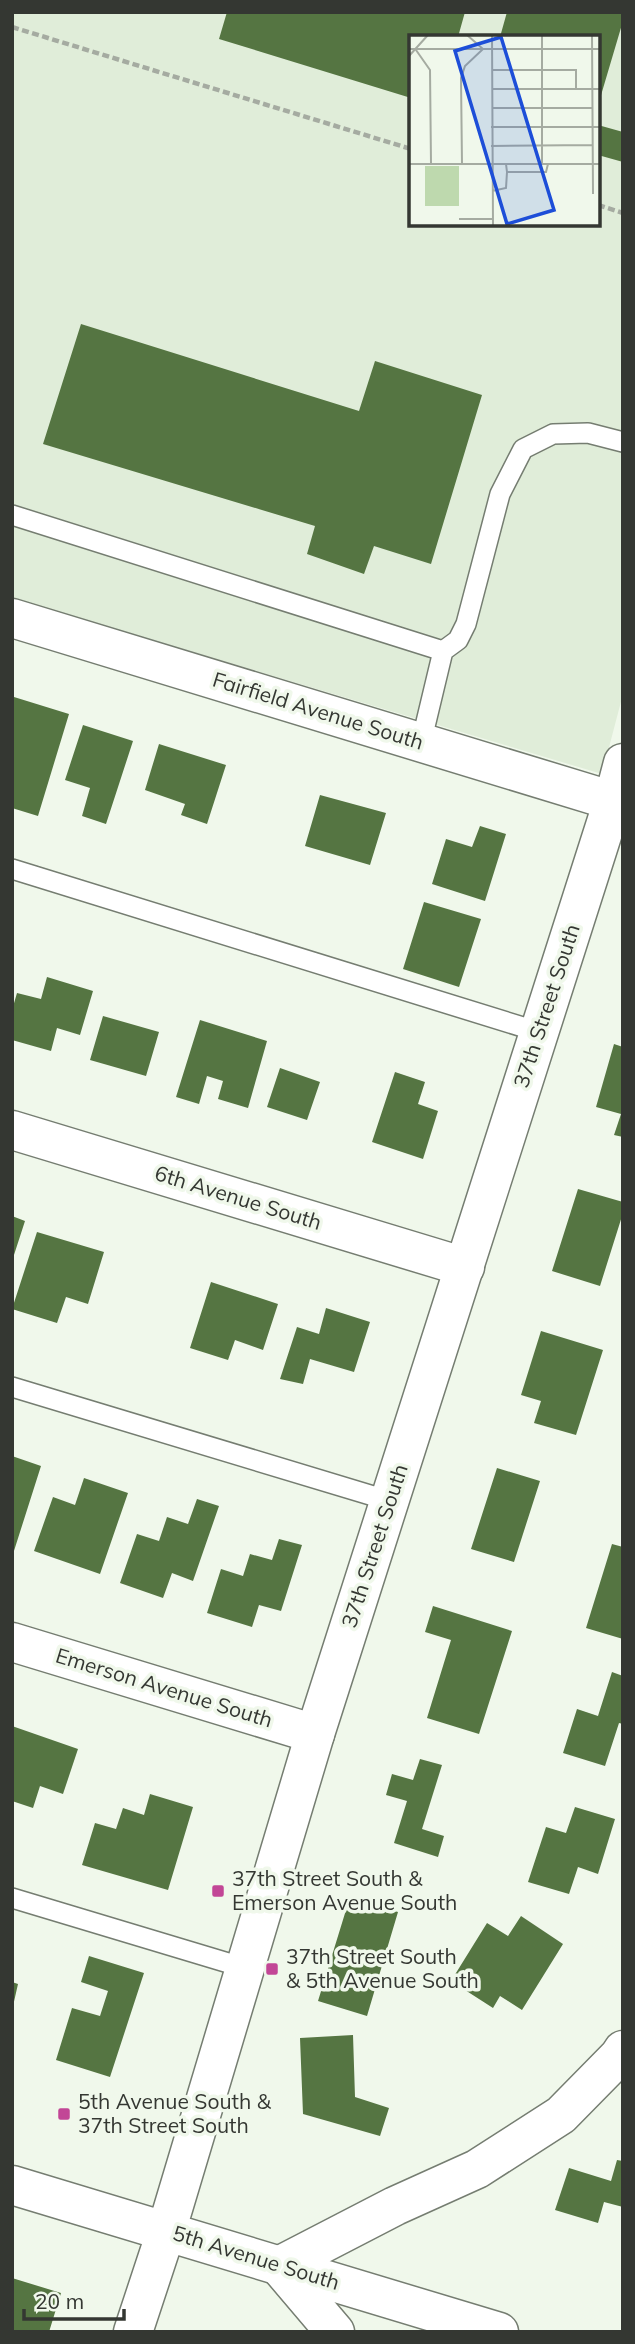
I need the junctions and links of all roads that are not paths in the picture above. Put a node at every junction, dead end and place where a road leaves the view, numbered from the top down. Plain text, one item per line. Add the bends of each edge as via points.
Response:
1 (623, 442) edge
2 (12, 515) edge
3 (12, 618) edge
4 (443, 651) junction
5 (421, 743) junction
6 (623, 763) edge
7 (618, 803) edge
8 (12, 869) edge
9 (539, 1032) junction
10 (12, 1130) edge
11 (465, 1267) junction
12 (12, 1387) edge
13 (390, 1501) junction
14 (12, 1642) edge
15 (315, 1734) junction
16 (12, 1898) edge
17 (245, 1968) junction
18 (623, 2050) edge
19 (12, 2185) edge
20 (166, 2231) junction
21 (279, 2266) junction
22 (133, 2332) edge
23 (335, 2332) edge
24 (499, 2332) edge

1 - 4 lane via 588,433 553,434 523,449 500,494 466,624 458,640
2 - 4 lane
3 - 5 street, Fairfield Avenue South
4 - 5 lane
5 - 7 street, Fairfield Avenue South
6 - 7 street, 37th Street South
7 - 9 street, 37th Street South
8 - 9 lane
9 - 11 street, 37th Street South
10 - 11 street, 6th Avenue South
11 - 13 street, 37th Street South
12 - 13 lane
13 - 15 street, 37th Street South
14 - 15 street, Emerson Avenue South
15 - 17 street, 37th Street South
16 - 17 lane
17 - 20 street, 37th Street South
18 - 21 street via 561,2115 478,2169
19 - 20 street, 5th Avenue South
20 - 21 street, 5th Avenue South
20 - 22 street, 37th Street South
21 - 23 street
21 - 24 street, 5th Avenue South

